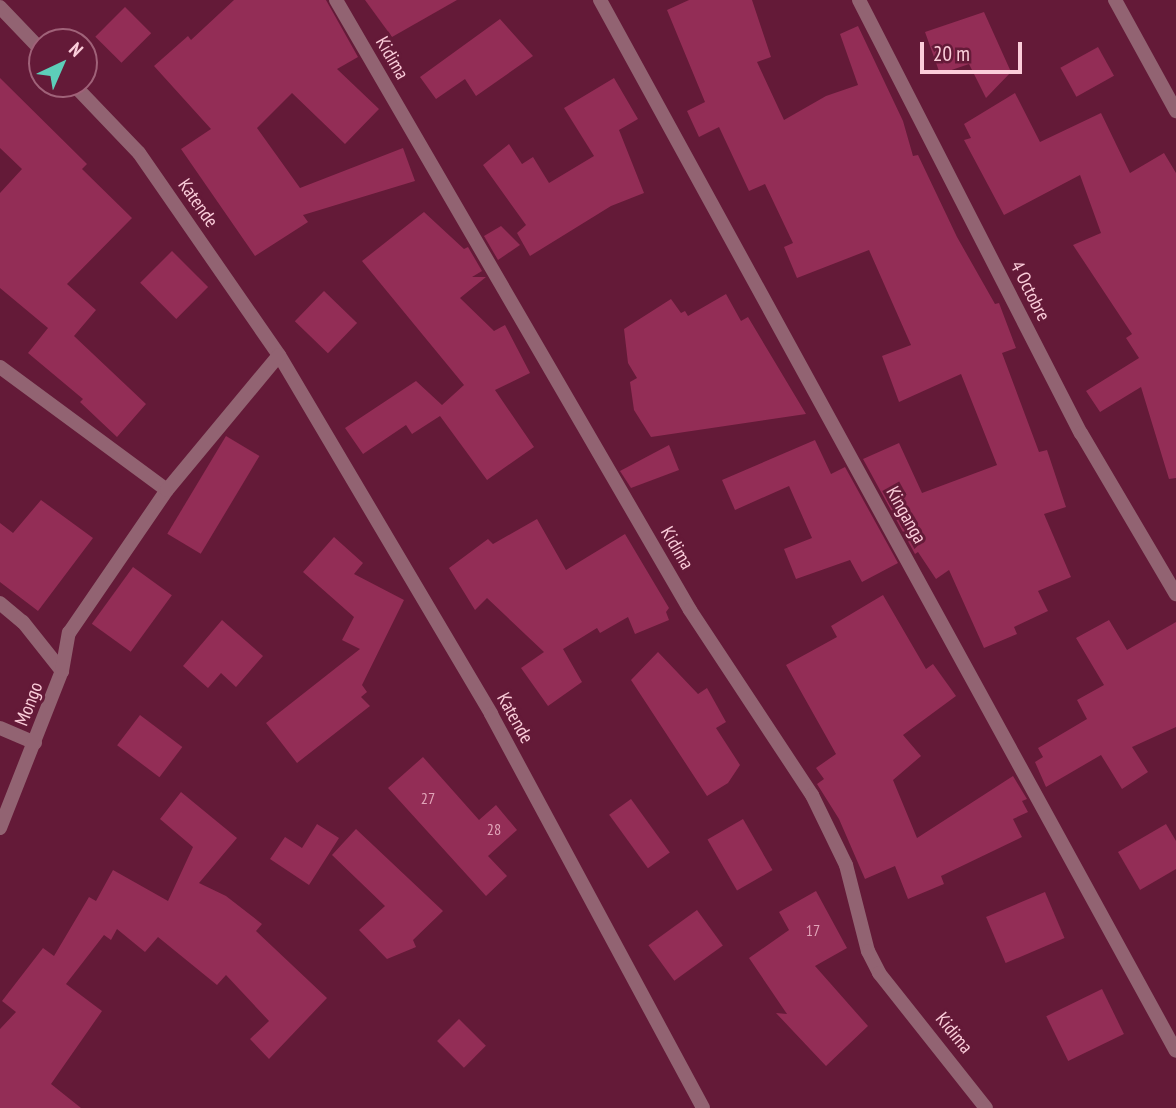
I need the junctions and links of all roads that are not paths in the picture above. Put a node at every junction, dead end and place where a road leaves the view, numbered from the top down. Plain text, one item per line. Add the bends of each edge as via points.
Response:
1 (336, 0) edge
2 (600, 0) edge
3 (859, 0) edge
4 (1115, 0) edge
5 (0, 7) edge
6 (28, 36) edge
7 (86, 98) edge
8 (1176, 111) edge
9 (279, 355) junction
10 (0, 367) edge
11 (167, 490) junction
12 (1176, 594) edge
13 (0, 603) edge
14 (62, 671) junction
15 (0, 728) edge
16 (35, 743) junction
17 (0, 828) edge
18 (1176, 1051) edge
19 (703, 1108) edge
20 (986, 1108) edge

1 - 20 street, Kidima via 690,610 812,795 846,865 868,951 879,973
2 - 18 street, Kinganga
3 - 12 street, 4 Octobre via 1081,433
4 - 8 street
5 - 6 street
7 - 9 street, Katende via 139,153
9 - 11 street
9 - 19 street, Katende via 491,714
10 - 11 street
11 - 14 street via 69,634
13 - 14 street via 23,622
14 - 16 street, Mongo
15 - 16 street
16 - 17 street, Mongo

